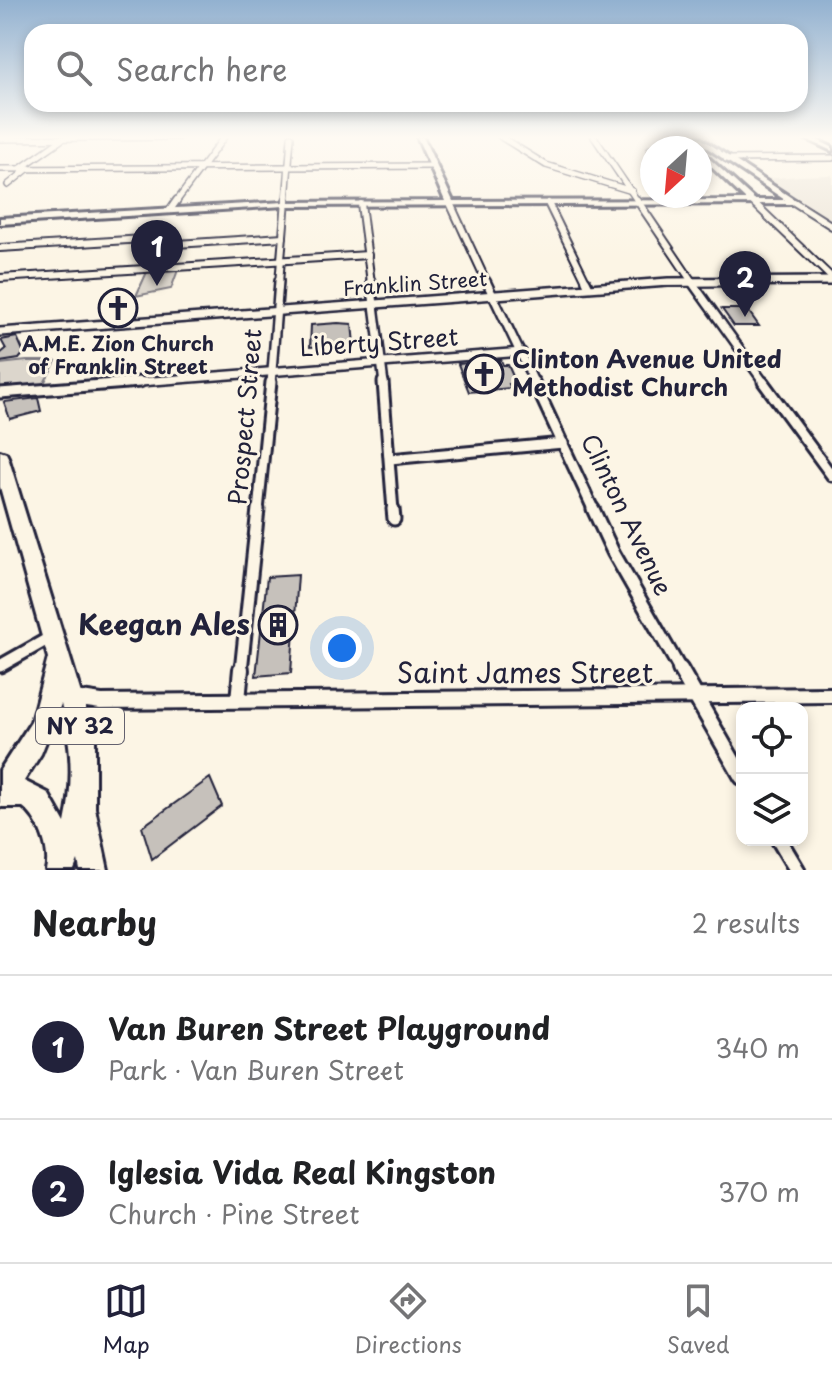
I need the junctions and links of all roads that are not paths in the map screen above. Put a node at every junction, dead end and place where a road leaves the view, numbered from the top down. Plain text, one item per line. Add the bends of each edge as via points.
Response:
1 (17, 178) edge
2 (195, 178) edge
3 (287, 178) edge
4 (438, 178) edge
5 (588, 178) edge
6 (623, 178) edge
7 (727, 178) edge
8 (755, 178) edge
9 (8, 185) dead end
10 (632, 191) junction
11 (712, 200) edge
12 (640, 202) joint
13 (753, 202) junction
14 (794, 202) junction
15 (450, 203) junction
16 (548, 203) junction
17 (284, 204) junction
18 (361, 204) junction
19 (644, 208) edge
20 (170, 210) junction
21 (0, 221) edge
22 (832, 226) edge
23 (283, 237) junction
24 (161, 245) junction
25 (0, 248) edge
26 (368, 255) junction
27 (280, 261) junction
28 (150, 268) junction
29 (0, 278) edge
30 (832, 280) edge
31 (692, 281) junction
32 (589, 287) junction
33 (493, 294) junction
34 (374, 303) junction
35 (276, 311) junction
36 (0, 332) edge
37 (522, 352) junction
38 (382, 363) junction
39 (272, 371) junction
40 (0, 393) edge
41 (563, 443) junction
42 (0, 457) edge
43 (390, 459) junction
44 (832, 476) edge
45 (394, 519) dead end
46 (56, 646) junction
47 (0, 666) edge
48 (832, 695) edge
49 (695, 697) junction
50 (74, 698) junction
51 (238, 700) junction
52 (740, 774) edge
53 (0, 792) edge
54 (83, 800) junction
55 (783, 846) edge
56 (61, 868) edge
57 (94, 870) edge
58 (797, 870) edge

1 - 9 street
2 - 20 street
3 - 17 street, Prospect Street
4 - 15 main road, Clinton Avenue
5 - 10 street
6 - 10 street
7 - 13 main road
8 - 14 main road
10 - 12 street
11 - 13 main road
12 - 16 main road
13 - 14 main road
13 - 30 street
14 - 22 street
15 - 16 main road
15 - 18 main road
15 - 33 street, Clinton Avenue
16 - 32 street
17 - 18 main road
17 - 20 main road
17 - 23 street, Prospect Street
18 - 26 street
19 - 31 street
20 - 21 main road
23 - 24 street
23 - 27 street, Prospect Street
24 - 25 street via 144,239
24 - 28 street
26 - 27 street
26 - 34 street
27 - 28 street
27 - 35 street, Prospect Street
28 - 29 street
30 - 31 street, Franklin Street
31 - 32 street, Franklin Street
31 - 44 street
32 - 33 street, Franklin Street
33 - 34 street, Franklin Street
33 - 37 street, Clinton Avenue
34 - 35 street, Franklin Street
34 - 38 street
35 - 36 street, Franklin Street
35 - 39 street, Prospect Street
37 - 38 street, Liberty Street
37 - 41 street, Clinton Avenue
38 - 39 street, Liberty Street
38 - 43 street
39 - 40 street, Liberty Street
39 - 51 street, Prospect Street
41 - 43 street
41 - 49 street, Clinton Avenue via 613,552
42 - 46 highway, NY 32
43 - 45 street
46 - 47 street
46 - 50 highway, NY 32
46 - 53 highway, NY 32 via 46,722
48 - 49 street, Saint James Street
49 - 51 street, Saint James Street
49 - 52 street, Clinton Avenue
50 - 51 street, Saint James Street
50 - 54 highway, NY 32 via 83,739
53 - 56 highway via 21,792 39,802 51,821
54 - 56 highway, NY 32
54 - 57 highway
55 - 58 street

